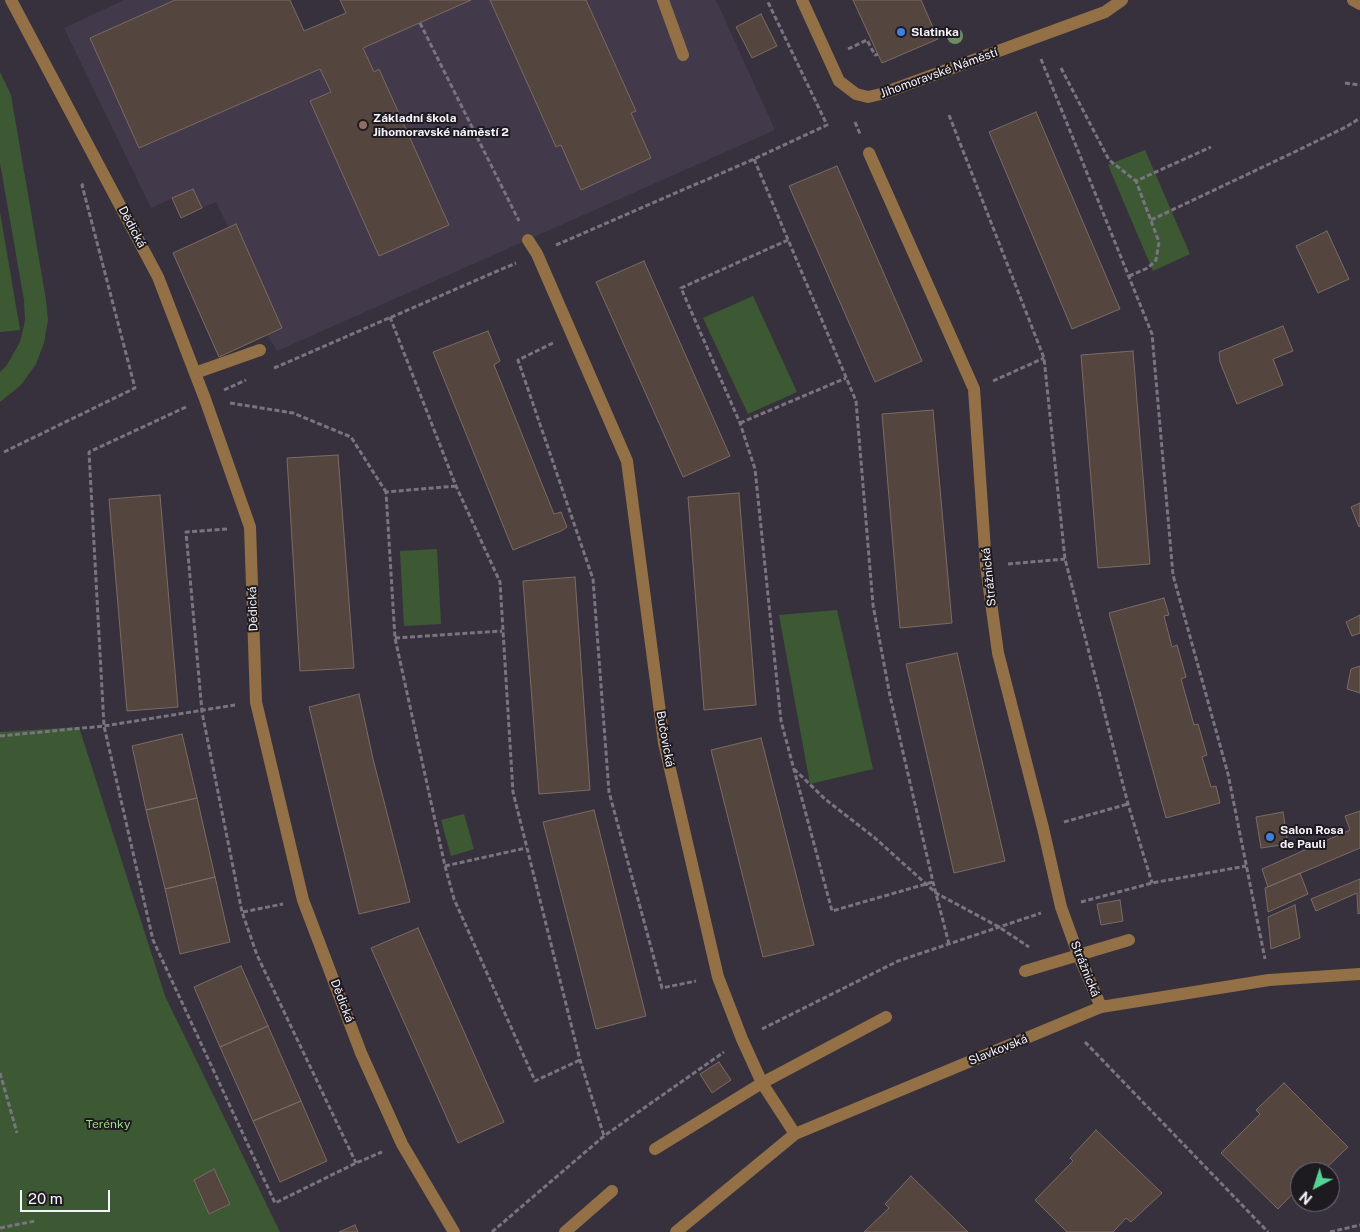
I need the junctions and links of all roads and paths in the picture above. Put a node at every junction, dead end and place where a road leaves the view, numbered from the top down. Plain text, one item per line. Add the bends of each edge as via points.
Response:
1 (11, 0) edge
2 (663, 0) edge
3 (768, 0) edge
4 (802, 0) edge
5 (1122, 0) edge
6 (1353, 0) edge
7 (1360, 4) edge
8 (420, 23) dead end
9 (1031, 40) junction
10 (683, 55) dead end
11 (1061, 68) dead end
12 (1345, 83) dead end
13 (1360, 85) edge
14 (950, 115) dead end
15 (1360, 118) edge
16 (1211, 147) dead end
17 (869, 153) dead end
18 (754, 159) junction
19 (104, 172) junction
20 (1136, 181) junction
21 (1151, 220) junction
22 (528, 240) joint
23 (788, 240) junction
24 (536, 254) junction
25 (1128, 276) junction
26 (390, 317) junction
27 (572, 334) junction
28 (260, 350) dead end
29 (1044, 358) junction
30 (266, 371) dead end
31 (195, 374) junction
32 (846, 378) junction
33 (249, 379) dead end
34 (974, 389) junction
35 (205, 399) junction
36 (740, 423) junction
37 (4, 452) dead end
38 (456, 486) junction
39 (386, 492) junction
40 (250, 527) junction
41 (1064, 559) junction
42 (986, 566) junction
43 (502, 631) junction
44 (395, 638) junction
45 (256, 702) junction
46 (202, 712) junction
47 (104, 726) junction
48 (0, 736) edge
49 (794, 769) junction
50 (1128, 804) junction
51 (1043, 828) junction
52 (526, 848) junction
53 (445, 866) junction
54 (933, 882) junction
55 (1152, 883) dead end
56 (925, 884) junction
57 (936, 893) junction
58 (303, 900) junction
59 (242, 912) junction
60 (1129, 940) dead end
61 (949, 944) dead end
62 (1078, 954) junction
63 (1051, 962) junction
64 (1025, 971) dead end
65 (1360, 974) edge
66 (718, 976) junction
67 (1269, 980) junction
68 (1101, 1007) junction
69 (886, 1017) dead end
70 (1085, 1042) dead end
71 (580, 1060) junction
72 (0, 1073) edge
73 (762, 1083) junction
74 (17, 1133) dead end
75 (795, 1134) junction
76 (604, 1136) dead end
77 (402, 1144) junction
78 (655, 1149) dead end
79 (356, 1163) junction
80 (612, 1191) dead end
81 (35, 1221) dead end
82 (1360, 1225) edge
83 (0, 1228) edge
84 (454, 1232) edge
85 (565, 1232) edge
86 (676, 1232) edge
87 (1268, 1232) edge
88 (1330, 1232) edge

1 - 19 street, Dědická
2 - 10 street
3 - 18 path via 827,125
4 - 9 street, Jihomoravské Náměstí via 839,81 862,97 873,97
5 - 9 street, Jihomoravské Náměstí via 1104,12
6 - 7 street
8 - 22 path
9 - 25 path via 1048,74
11 - 20 path via 1110,160
12 - 13 path
14 - 29 path
15 - 21 path
16 - 20 path
17 - 34 street, Strážnická
18 - 23 path
18 - 24 path
19 - 31 street, Dědická via 158,277
19 - 37 path via 82,185 135,388
20 - 21 path
21 - 25 path via 1159,242 1156,260 1148,268
22 - 24 street, Bučovická
23 - 32 path
23 - 36 path via 681,288
24 - 26 path
24 - 27 street, Bučovická
25 - 67 path via 1152,334 1173,576 1228,774
26 - 30 path
26 - 38 path
27 - 66 street, Bučovická via 627,461 664,743
27 - 66 path via 518,360 593,580 609,792 662,988
28 - 31 street
29 - 34 path
29 - 41 path
31 - 35 street, Dědická
32 - 36 path
32 - 54 path via 856,402 873,605 890,696
33 - 35 path
34 - 42 street, Strážnická
35 - 39 path via 293,413 351,437
35 - 40 street, Dědická
35 - 47 path via 89,452
36 - 49 path via 756,469 781,721
38 - 39 path
38 - 43 path via 500,582
39 - 44 path
40 - 45 street, Dědická
40 - 46 path via 186,532
41 - 42 path
41 - 50 path
42 - 51 street, Strážnická via 998,653
43 - 44 path
43 - 52 path via 512,792
44 - 53 path
45 - 46 path
45 - 58 street, Dědická
46 - 47 path
46 - 59 path
47 - 48 path
47 - 79 path via 153,940 275,1203
49 - 56 path
49 - 56 path via 832,911
50 - 51 path
50 - 55 path
51 - 62 street, Strážnická via 1061,907
52 - 53 path
52 - 71 path
53 - 71 path via 454,899 535,1081
54 - 56 path
54 - 57 path
56 - 57 path
57 - 61 path
57 - 63 path via 1000,927
58 - 59 path
58 - 77 street, Dědická via 362,1053
59 - 79 path via 257,955
60 - 62 street
62 - 63 street
62 - 68 street, Strážnická
63 - 64 street
65 - 67 street, Slavkovská
66 - 73 street, Bučovická
67 - 68 street, Slavkovská
68 - 75 street, Slavkovská
69 - 73 street
70 - 87 path
71 - 76 path
72 - 74 path
73 - 75 street, Bučovická
73 - 78 street
75 - 86 street, Slavkovská
77 - 79 path
77 - 84 street, Dědická
80 - 85 street
81 - 83 path
82 - 88 path

